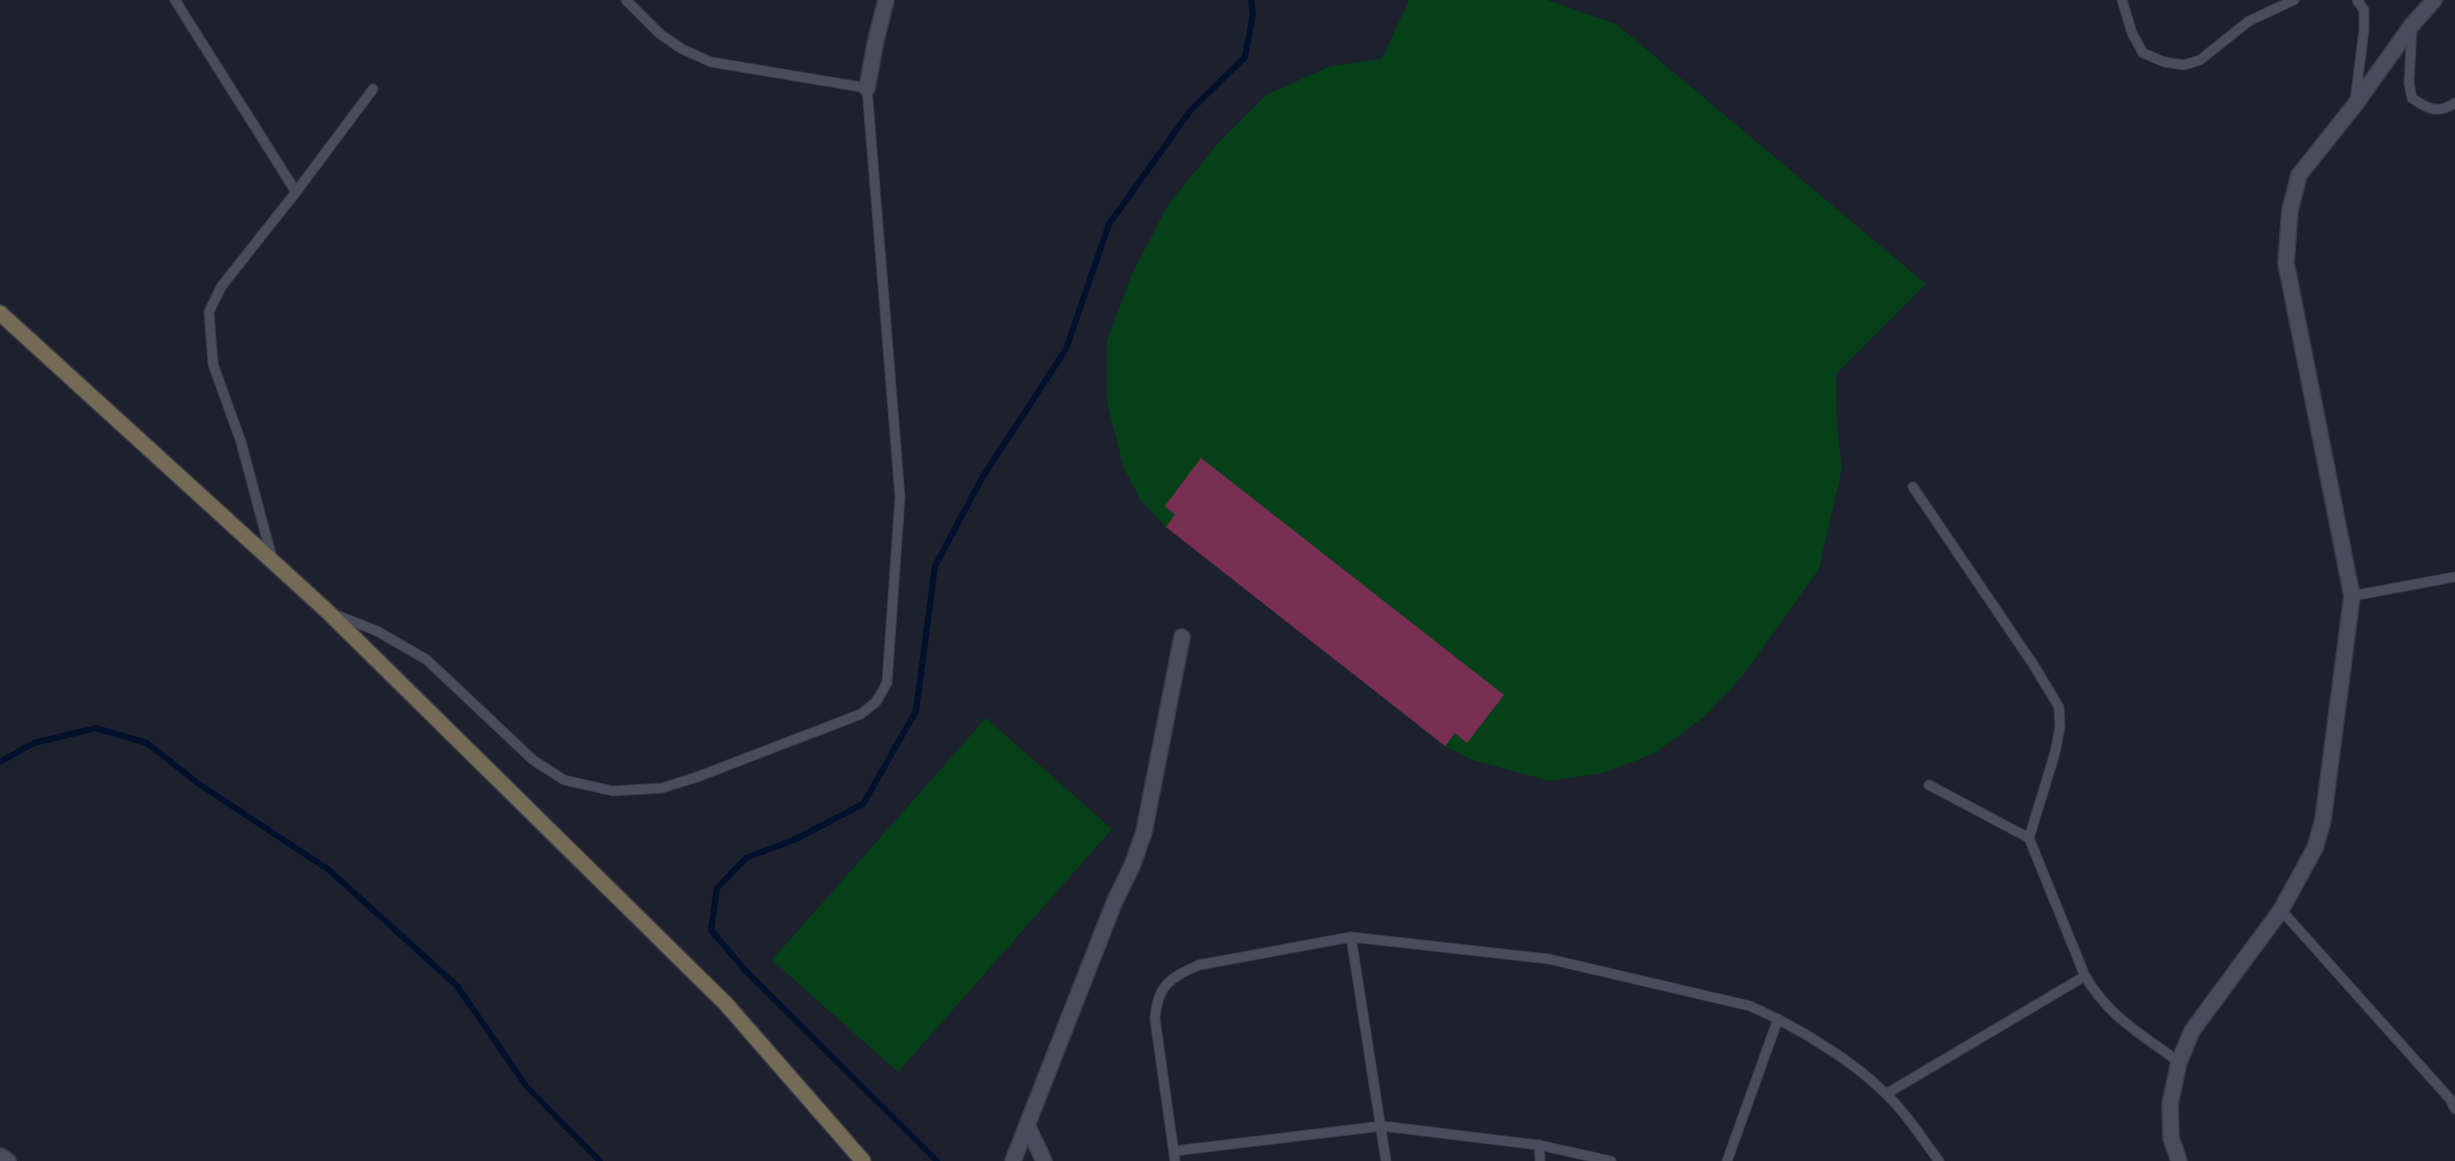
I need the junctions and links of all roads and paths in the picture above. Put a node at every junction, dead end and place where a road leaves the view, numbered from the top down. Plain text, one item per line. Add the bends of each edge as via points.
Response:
1 (175, 0) edge
2 (626, 0) edge
3 (886, 0) edge
4 (2122, 0) edge
5 (2294, 0) edge
6 (2356, 0) edge
7 (2434, 0) edge
8 (2412, 25) junction
9 (868, 88) junction
10 (373, 89) dead end
11 (2455, 103) edge
12 (2354, 106) junction
13 (296, 192) junction
14 (0, 313) edge
15 (1912, 487) dead end
16 (273, 563) junction
17 (2455, 577) edge
18 (2352, 596) junction
19 (327, 611) junction
20 (1182, 637) dead end
21 (1930, 785) dead end
22 (2029, 838) junction
23 (2281, 910) junction
24 (1351, 937) junction
25 (2085, 976) junction
26 (1778, 1019) junction
27 (2179, 1062) junction
28 (1886, 1094) junction
29 (2455, 1110) edge
30 (1027, 1125) junction
31 (1382, 1126) junction
32 (1539, 1144) junction
33 (1174, 1150) junction
34 (0, 1156) edge
35 (8, 1161) edge
36 (864, 1161) edge
37 (1013, 1161) edge
38 (1044, 1161) edge
39 (1175, 1161) edge
40 (1386, 1161) edge
41 (1540, 1161) edge
42 (1611, 1161) edge
43 (1727, 1161) edge
44 (1939, 1161) edge
45 (2179, 1161) edge

1 - 13 lane
2 - 9 lane via 660,34 682,49 711,62
3 - 9 street
4 - 5 lane via 2132,33 2143,53 2164,62 2184,65 2200,60 2249,22
6 - 12 lane via 2364,10 2364,30
7 - 8 street
8 - 11 lane via 2409,83 2412,98 2426,108 2447,109
8 - 12 street
9 - 19 lane via 900,496 887,683 876,702 861,714 697,777 662,788 613,791 564,780 533,760 427,660 377,631
10 - 13 lane
12 - 18 street via 2299,176 2290,210 2286,263
13 - 16 lane via 221,286 209,312 213,364 241,442
14 - 16 street
15 - 22 lane via 2059,707 2060,727 2055,753
16 - 19 street
17 - 18 lane
18 - 23 street via 2323,820 2315,848
19 - 36 street via 726,1004
20 - 30 street via 1144,832
21 - 22 lane
22 - 25 lane
23 - 27 street via 2192,1031
23 - 29 lane via 2450,1099
24 - 26 lane via 1549,960 1721,998 1750,1006
24 - 31 lane
24 - 33 lane via 1199,965 1176,974 1161,990 1155,1019
25 - 27 lane via 2111,1012
25 - 28 lane
26 - 28 lane via 1861,1071
26 - 43 lane
27 - 45 street via 2170,1104 2171,1138
28 - 44 lane
30 - 37 street
30 - 38 street
31 - 32 lane
31 - 33 lane
31 - 40 lane
32 - 41 lane
32 - 42 lane
33 - 39 lane
34 - 35 street

